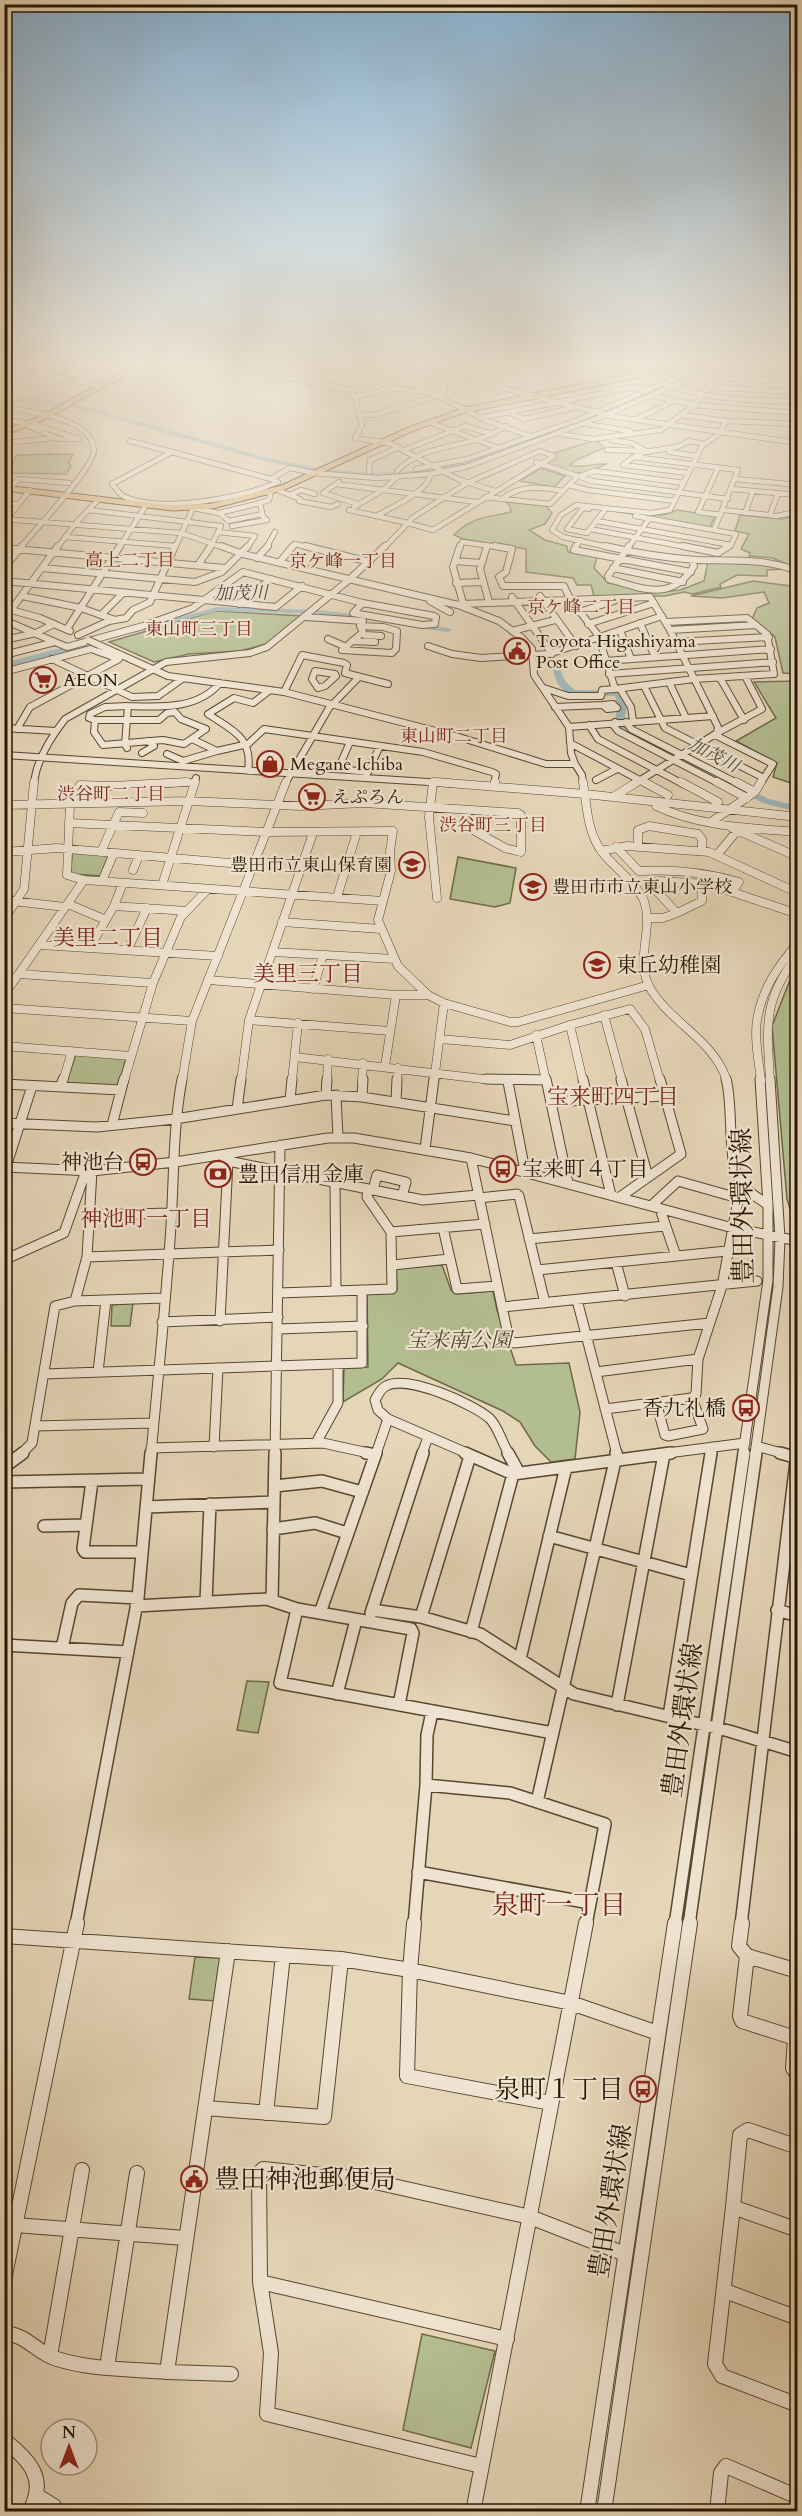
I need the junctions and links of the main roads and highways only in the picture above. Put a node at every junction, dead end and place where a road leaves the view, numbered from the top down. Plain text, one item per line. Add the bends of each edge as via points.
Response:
1 (307, 477) edge
2 (7, 488) edge

1 - 2 main road via 274,491 193,508

